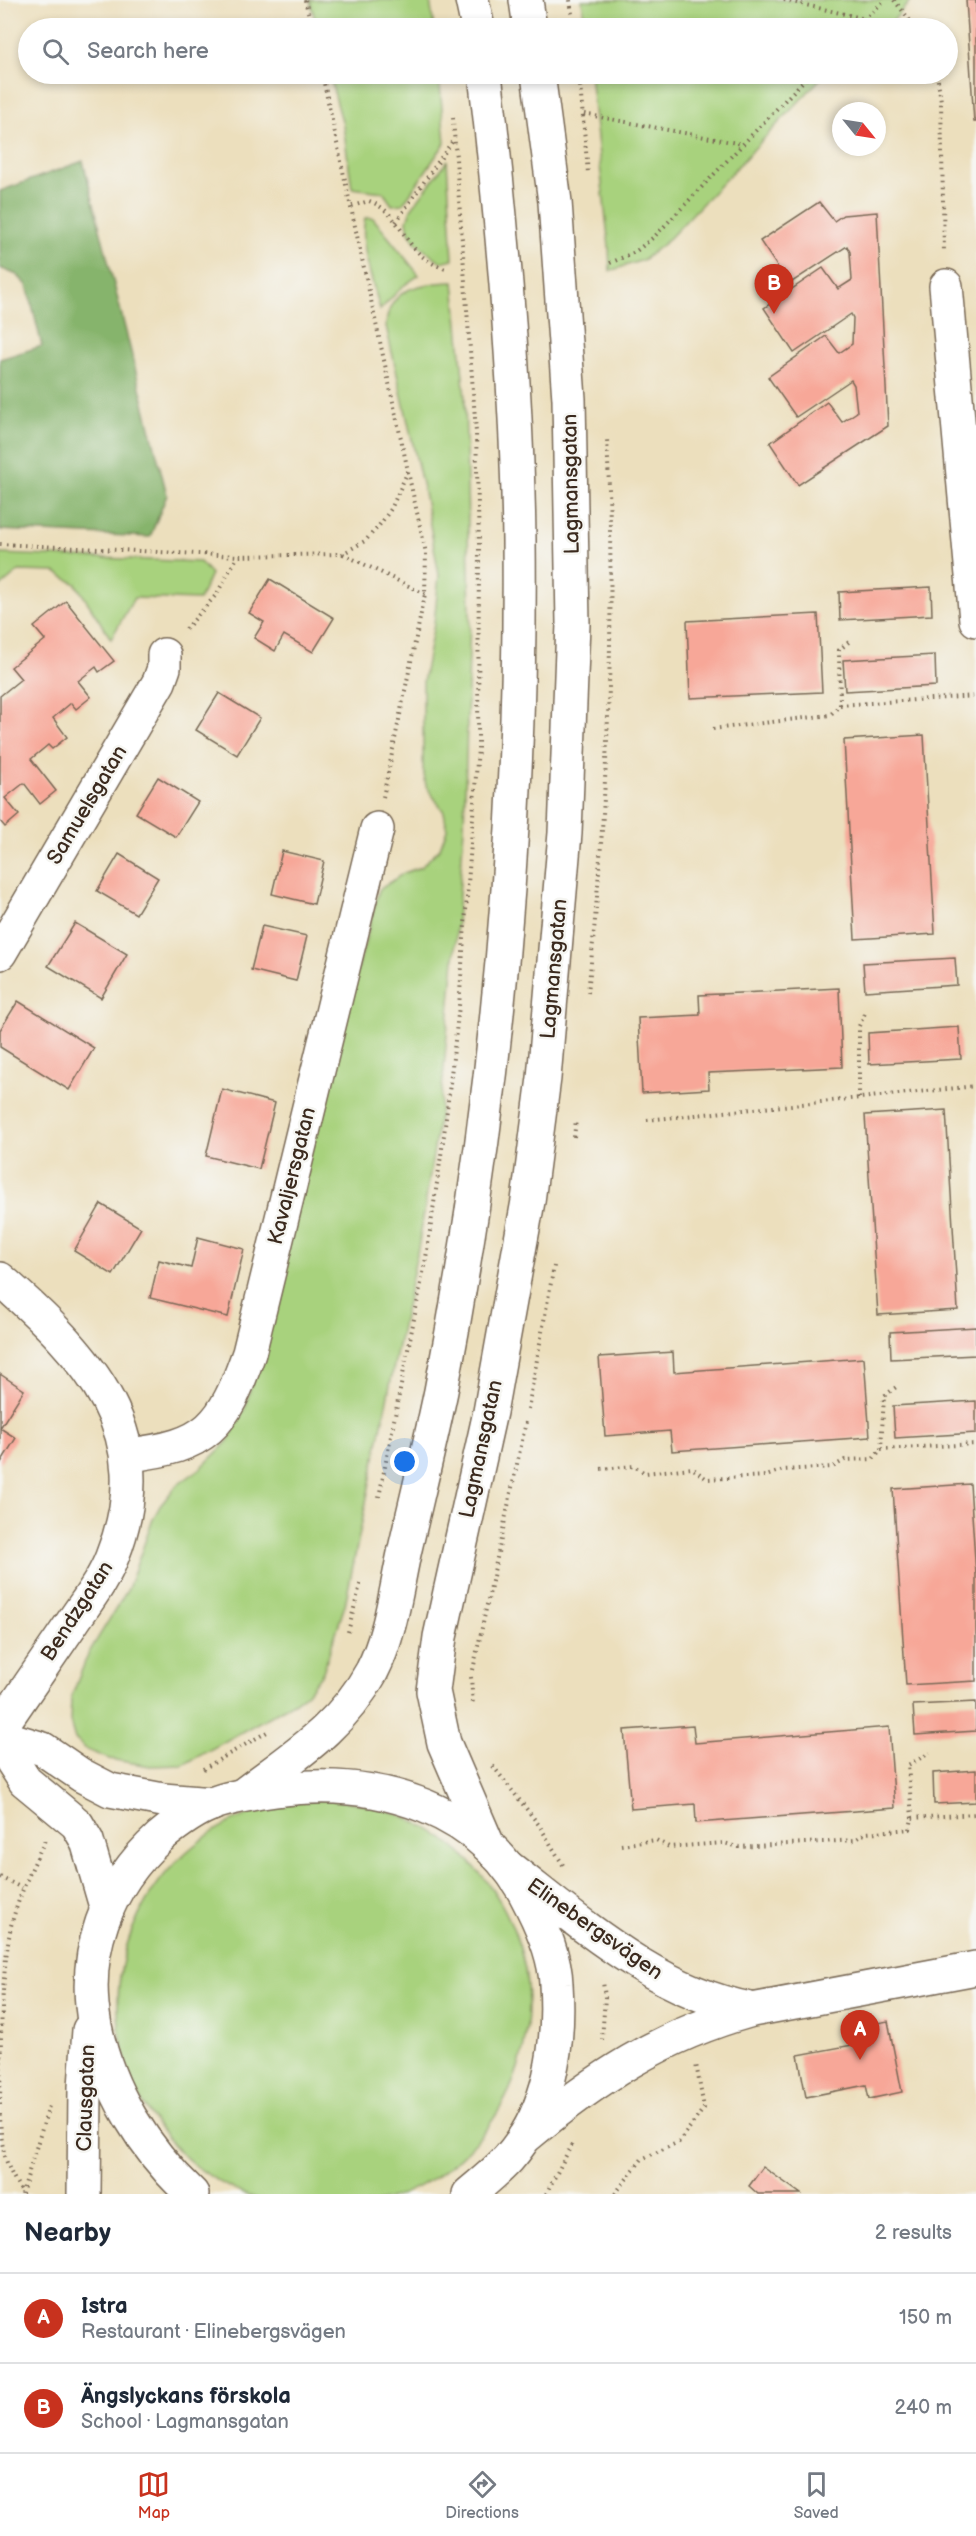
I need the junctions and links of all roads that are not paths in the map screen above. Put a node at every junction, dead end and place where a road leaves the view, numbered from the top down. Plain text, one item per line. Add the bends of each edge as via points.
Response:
1 (472, 0) edge
2 (526, 0) edge
3 (476, 18) edge
4 (529, 18) edge
5 (486, 84) edge
6 (539, 84) edge
7 (946, 286) dead end
8 (976, 620) edge
9 (164, 655) road end
10 (376, 829) road end
11 (0, 953) edge
12 (0, 1279) edge
13 (128, 1455) junction
14 (0, 1728) edge
15 (0, 1737) edge
16 (0, 1743) edge
17 (244, 1794) junction
18 (212, 1804) junction
19 (498, 1856) junction
20 (107, 1910) junction
21 (976, 1968) edge
22 (91, 2002) junction
23 (752, 2010) junction
24 (516, 2149) junction
25 (84, 2194) edge
26 (192, 2194) edge
27 (468, 2194) edge
28 (497, 2194) edge

1 - 3 main road
2 - 4 main road
5 - 17 main road via 508,293 519,540 517,726 507,899 485,1117 435,1419 379,1656 352,1703 334,1725
6 - 19 main road, Lagmansgatan via 555,202 569,399 573,624 566,833 546,1056 528,1201 490,1412 440,1637 433,1692 448,1753
7 - 8 main road
9 - 11 main road, Samuelsgatan via 159,682
10 - 13 main road, Kavaljersgatan via 249,1353 234,1396 211,1429 185,1444 165,1451
12 - 13 main road, Bendzgatan via 49,1322 92,1372 122,1427
13 - 14 main road, Bendzgatan via 130,1491 112,1559
15 - 18 main road via 44,1749 110,1790
16 - 20 main road via 25,1781 77,1824 87,1841
17 - 18 main road
17 - 19 main road, Elinebergsvägen via 332,1785 386,1792 437,1810
18 - 20 main road via 176,1824 140,1856 117,1887
19 - 23 main road, Elinebergsvägen via 635,1962 694,1994
19 - 24 main road via 527,1896 544,1932 556,1981 558,2022 552,2068
20 - 22 main road via 91,1962
21 - 23 main road, Elinebergsvägen
22 - 25 main road, Clausgatan
22 - 26 main road via 97,2036 126,2110 164,2168
23 - 24 main road, Elinebergsvägen via 694,2029 644,2052 570,2100
24 - 27 main road, Elinebergsvägen
24 - 28 main road

